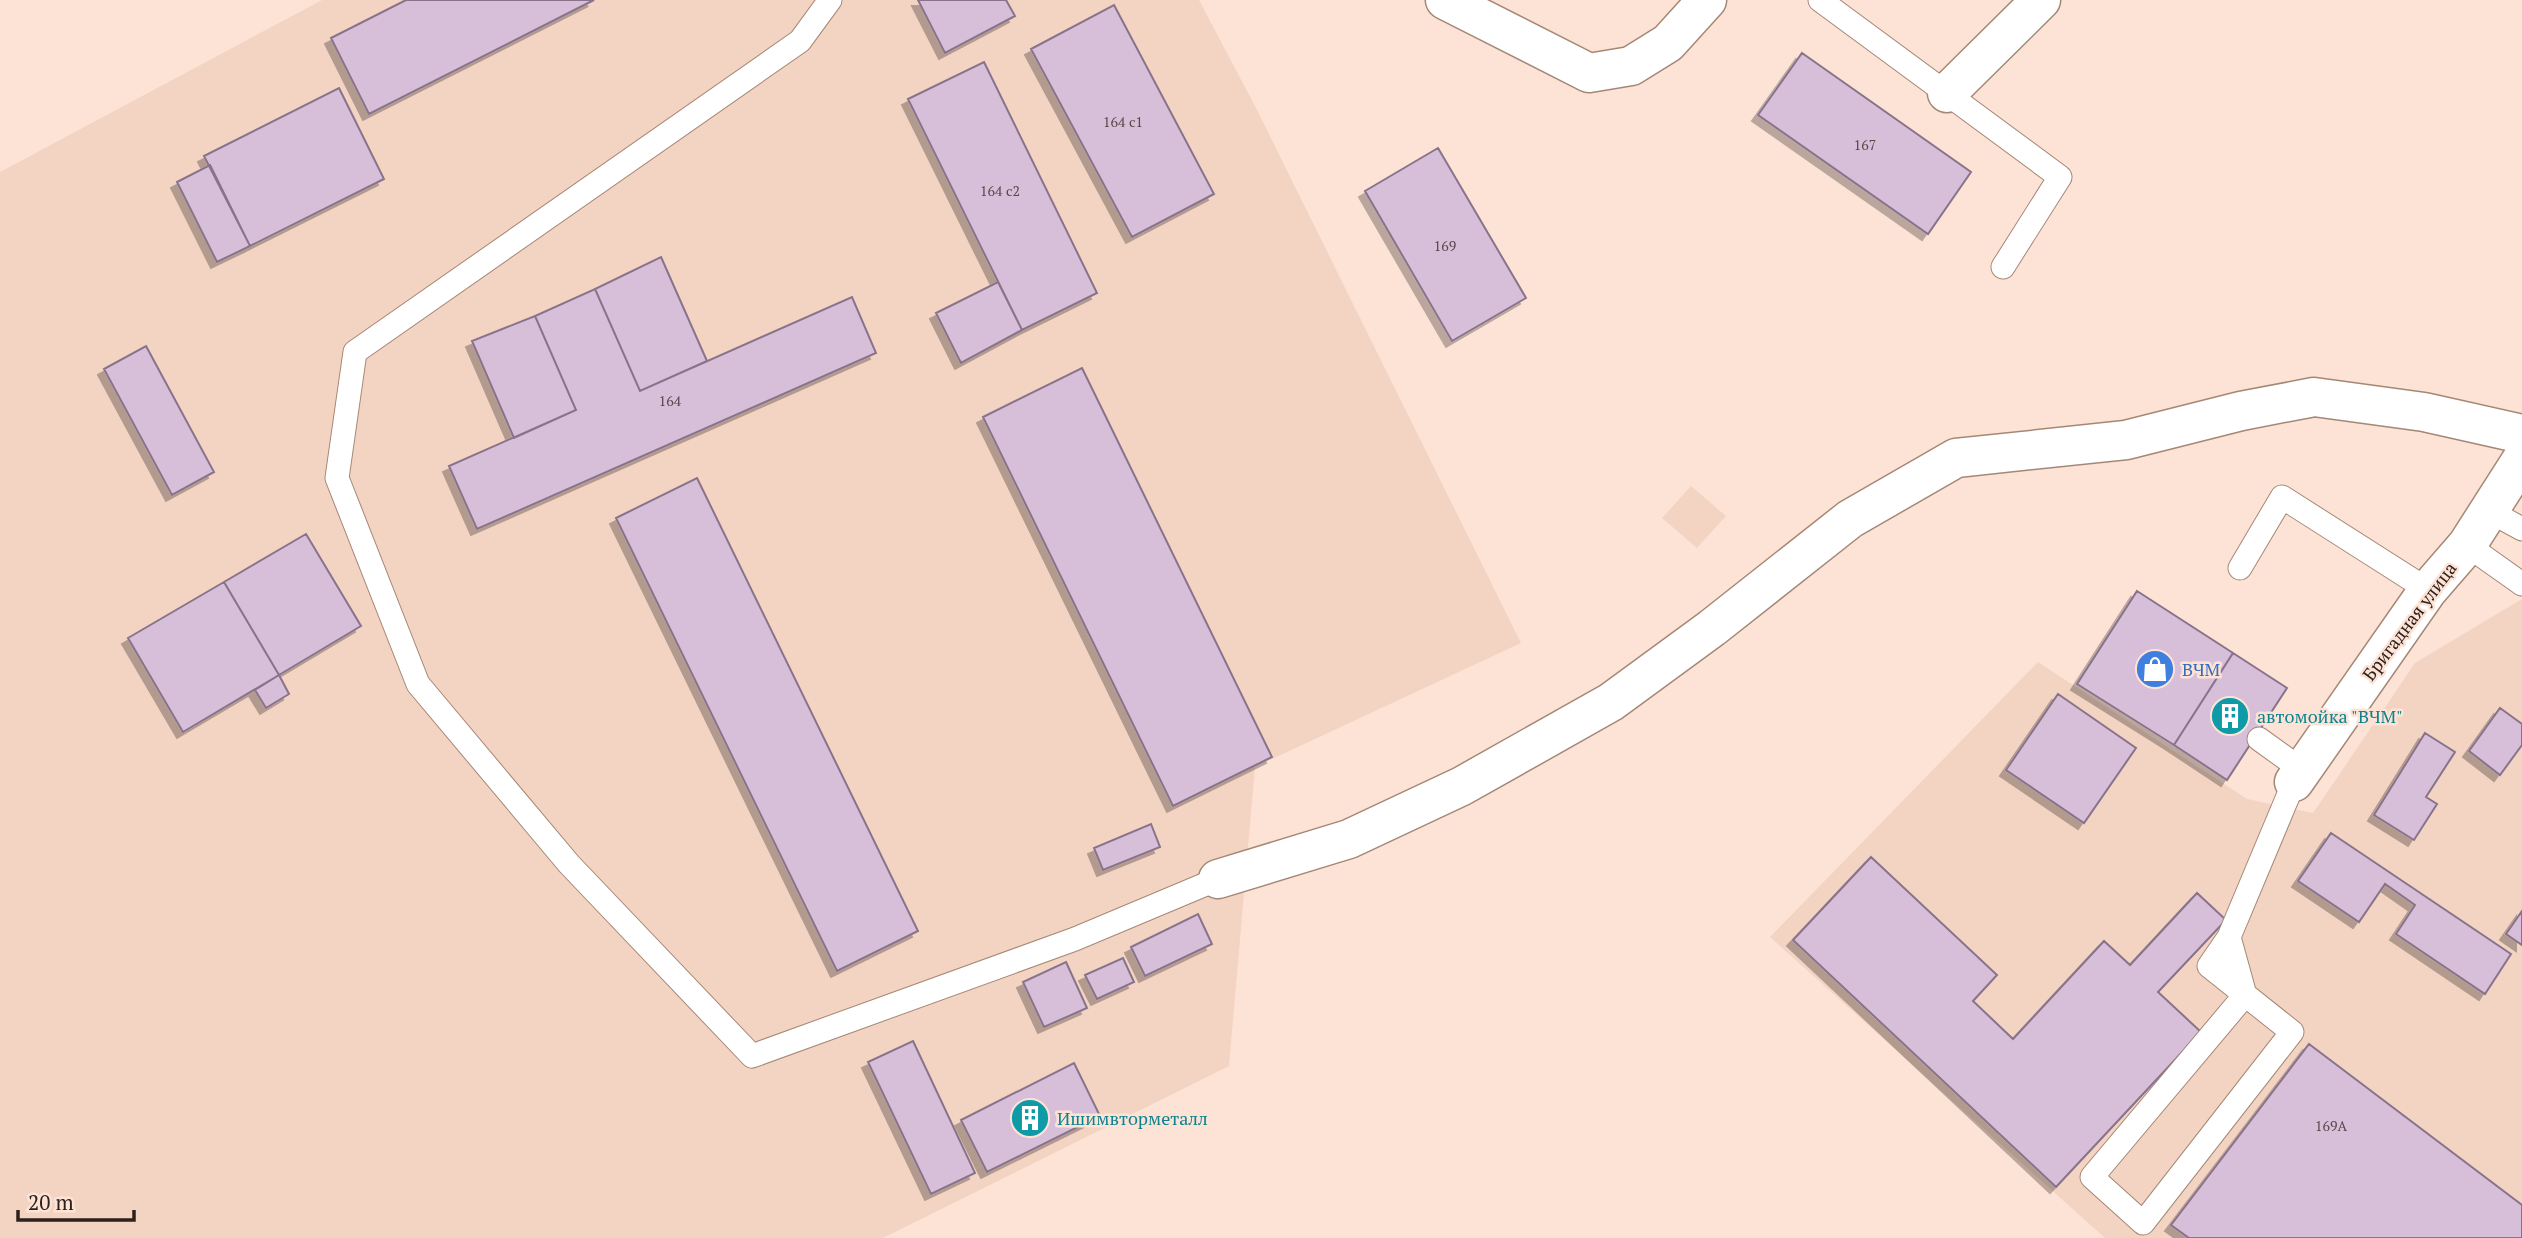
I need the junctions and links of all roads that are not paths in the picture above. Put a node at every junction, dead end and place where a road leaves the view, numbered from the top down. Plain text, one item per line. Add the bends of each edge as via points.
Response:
1 (830, 0) edge
2 (1445, 0) edge
3 (1707, 0) edge
4 (1820, 0) edge
5 (2041, 0) edge
6 (1947, 93) junction
7 (2003, 267) dead end
8 (2522, 434) edge
9 (2522, 459) edge
10 (2489, 511) junction
11 (2522, 529) edge
12 (2467, 545) junction
13 (2240, 568) dead end
14 (2522, 584) edge
15 (2428, 590) junction
16 (2259, 738) dead end
17 (2298, 776) junction
18 (1218, 879) joint
19 (2245, 995) junction

1 - 18 lane via 800,41 355,352 337,478 418,684 569,864 752,1056 1075,939
2 - 3 street via 1589,73 1631,66 1668,43
4 - 6 lane
5 - 6 street
6 - 7 lane via 2060,177
8 - 18 street via 2424,412 2314,397 2126,440 1956,458 1850,519 1611,702 1462,786 1349,839
9 - 10 street, Бригадная улица
10 - 11 lane
10 - 12 street, Бригадная улица
12 - 14 lane
12 - 15 street, Бригадная улица
13 - 15 lane via 2282,497
15 - 17 street, Бригадная улица
16 - 17 lane
17 - 19 lane via 2229,937 2209,966
19 - 19 lane via 2292,1032 2143,1223 2092,1177

